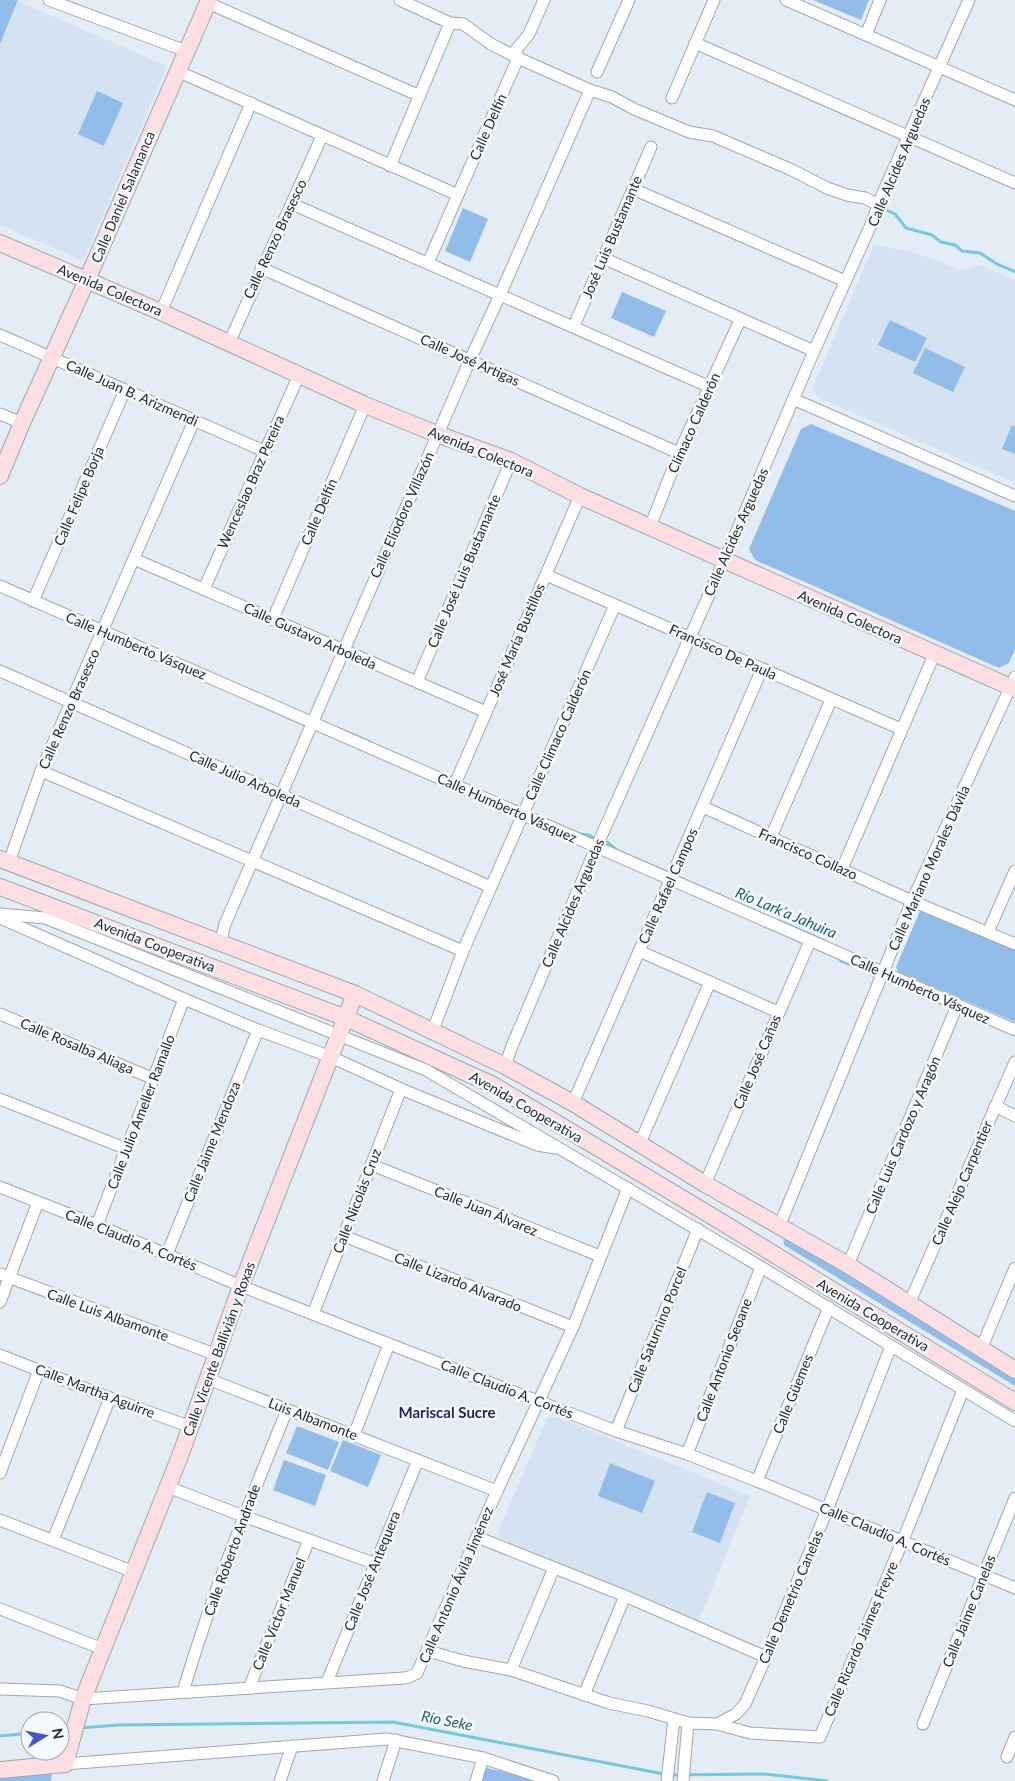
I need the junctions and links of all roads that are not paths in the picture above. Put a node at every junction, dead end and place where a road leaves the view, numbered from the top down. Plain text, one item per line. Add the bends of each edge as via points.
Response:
1 (49, 0) edge
2 (400, 0) edge
3 (544, 0) edge
4 (629, 0) edge
5 (714, 0) edge
6 (786, 0) edge
7 (880, 0) edge
8 (969, 0) edge
9 (208, 1) edge
10 (450, 23) junction
11 (866, 35) junction
12 (695, 43) junction
13 (186, 51) junction
14 (518, 58) junction
15 (940, 67) junction
16 (177, 71) junction
17 (597, 72) dead end
18 (590, 90) junction
19 (420, 96) junction
20 (672, 98) dead end
21 (1014, 98) edge
22 (251, 103) junction
23 (322, 136) junction
24 (909, 137) junction
25 (651, 147) dead end
26 (390, 166) junction
27 (1015, 183) edge
28 (632, 190) junction
29 (458, 195) junction
30 (292, 204) junction
31 (879, 205) junction
32 (0, 243) edge
33 (603, 258) junction
34 (428, 263) junction
35 (261, 268) junction
36 (87, 280) junction
37 (845, 281) junction
38 (500, 295) junction
39 (161, 312) junction
40 (740, 320) junction
41 (574, 326) junction
42 (0, 335) edge
43 (229, 343) junction
44 (814, 351) junction
45 (52, 358) junction
46 (470, 360) junction
47 (299, 375) junction
48 (710, 387) junction
49 (125, 390) junction
50 (793, 400) junction
51 (365, 405) junction
52 (0, 414) edge
53 (194, 421) junction
54 (22, 423) junction
55 (438, 434) junction
56 (264, 451) junction
57 (679, 454) junction
58 (511, 461) junction
59 (0, 476) edge
60 (580, 496) junction
61 (1015, 496) edge
62 (650, 527) junction
63 (134, 559) junction
64 (724, 561) junction
65 (546, 575) junction
66 (0, 586) edge
67 (204, 589) junction
68 (33, 601) junction
69 (616, 605) junction
70 (272, 619) junction
71 (102, 632) junction
72 (689, 638) junction
73 (343, 650) junction
74 (934, 654) junction
75 (762, 669) junction
76 (1, 674) edge
77 (417, 682) junction
78 (1014, 685) edge
79 (831, 700) junction
80 (71, 703) junction
81 (486, 712) junction
82 (312, 722) junction
83 (901, 730) junction
84 (41, 771) junction
85 (455, 784) junction
86 (282, 794) junction
87 (702, 807) junction
88 (523, 814) junction
89 (770, 837) junction
90 (596, 848) junction
91 (5, 861) edge
92 (252, 862) junction
93 (842, 869) junction
94 (1015, 871) edge
95 (671, 880) junction
96 (491, 886) junction
97 (0, 887) edge
98 (912, 901) junction
99 (0, 914) edge
100 (0, 918) edge
101 (988, 932) junction
102 (810, 941) junction
103 (220, 944) junction
104 (1015, 944) edge
105 (463, 951) junction
106 (639, 951) junction
107 (883, 972) junction
108 (710, 982) junction
109 (355, 994) junction
110 (184, 999) junction
111 (957, 1006) junction
112 (778, 1012) junction
113 (0, 1014) edge
114 (346, 1018) junction
115 (258, 1030) junction
116 (433, 1030) junction
117 (1015, 1030) edge
118 (340, 1034) junction
119 (331, 1057) junction
120 (1015, 1062) edge
121 (505, 1066) junction
122 (154, 1079) junction
123 (400, 1089) junction
124 (0, 1099) edge
125 (573, 1102) junction
126 (995, 1106) junction
127 (1015, 1116) edge
128 (640, 1143) junction
129 (127, 1149) junction
130 (562, 1149) junction
131 (372, 1165) junction
132 (705, 1184) junction
133 (0, 1187) edge
134 (628, 1188) junction
135 (38, 1202) junction
136 (97, 1225) junction
137 (778, 1227) junction
138 (698, 1229) junction
139 (344, 1236) junction
140 (167, 1254) junction
141 (600, 1256) junction
142 (848, 1265) junction
143 (761, 1267) junction
144 (1015, 1268) edge
145 (5, 1276) edge
146 (241, 1286) junction
147 (0, 1302) edge
148 (909, 1304) junction
149 (829, 1307) junction
150 (313, 1314) junction
151 (572, 1327) junction
152 (389, 1344) junction
153 (891, 1346) junction
154 (981, 1349) junction
155 (0, 1355) edge
156 (217, 1355) junction
157 (39, 1370) junction
158 (1015, 1370) edge
159 (208, 1379) junction
160 (963, 1390) junction
161 (110, 1398) junction
162 (540, 1401) junction
163 (1015, 1402) edge
164 (287, 1410) junction
165 (1015, 1421) edge
166 (191, 1427) junction
167 (616, 1431) junction
168 (354, 1435) junction
169 (688, 1454) junction
170 (418, 1460) junction
171 (0, 1473) edge
172 (757, 1481) junction
173 (168, 1487) junction
174 (497, 1491) junction
175 (1015, 1498) edge
176 (828, 1510) junction
177 (243, 1516) junction
178 (0, 1520) edge
179 (477, 1537) junction
180 (53, 1540) junction
181 (309, 1540) junction
182 (903, 1540) junction
183 (376, 1564) junction
184 (554, 1568) junction
185 (134, 1572) junction
186 (984, 1576) junction
187 (1015, 1588) edge
188 (625, 1596) junction
189 (0, 1608) edge
190 (103, 1649) junction
191 (428, 1651) junction
192 (766, 1657) junction
193 (511, 1670) junction
194 (327, 1682) junction
195 (249, 1688) junction
196 (0, 1689) edge
197 (183, 1692) junction
198 (584, 1695) junction
199 (82, 1701) junction
200 (674, 1719) junction
201 (688, 1723) junction
202 (717, 1724) junction
203 (923, 1724) dead end
204 (1015, 1737) edge
205 (396, 1740) junction
206 (292, 1746) junction
207 (1007, 1757) dead end
208 (482, 1758) junction
209 (65, 1764) junction
210 (0, 1770) edge
211 (280, 1781) edge
212 (383, 1781) edge
213 (476, 1781) edge
214 (553, 1781) edge
215 (667, 1781) edge
216 (683, 1781) edge

1 - 13 street
2 - 10 street
3 - 14 street, Calle Delfín via 529,34 516,50
4 - 17 street
5 - 12 street
6 - 11 street
7 - 11 street
8 - 15 street, Calle Alcides Arguedas
9 - 13 street, Calle Daniel Salamanca
9 - 19 street
10 - 14 street via 463,24
10 - 19 street
11 - 15 street
12 - 20 street
12 - 24 street
13 - 16 street, Calle Daniel Salamanca
14 - 18 street
14 - 29 street, Calle Delfín
15 - 21 street
15 - 24 street, Calle Alcides Arguedas
16 - 22 street
16 - 36 street, Calle Daniel Salamanca
18 - 31 street via 689,132 738,146 827,188
18 - 38 street, Calle Eliodoro Villazón
19 - 26 street
22 - 23 street
22 - 39 street
23 - 26 street
23 - 30 street, Calle Renzo Brasesco
24 - 27 street
24 - 31 street, Calle Alcides Arguedas
25 - 28 street, José Luis Bustamante
26 - 29 street
28 - 33 street, José Luis Bustamante
28 - 37 street
29 - 34 street, Calle Delfín
30 - 34 street
30 - 35 street, Calle Renzo Brasesco
31 - 37 street, Calle Alcides Arguedas
32 - 36 street, Avenida Colectora
33 - 40 street
33 - 41 street, José Luis Bustamante
34 - 38 street
35 - 43 street, Calle Renzo Brasesco
35 - 46 street, Calle José Artigas
36 - 39 street, Avenida Colectora
36 - 45 street, Calle Daniel Salamanca
37 - 44 street, Calle Alcides Arguedas
38 - 41 street
38 - 46 street, Calle Eliodoro Villazón
39 - 43 street, Avenida Colectora
40 - 44 street
40 - 48 street, Clímaco Calderón
41 - 48 street
42 - 45 street, Calle Juan B. Arizmendi
43 - 47 street, Avenida Colectora
44 - 50 street, Calle Alcides Arguedas
45 - 49 street, Calle Juan B. Arizmendi
45 - 54 street, Calle Daniel Salamanca
46 - 55 street, Calle Eliodoro Villazón
46 - 57 street, Calle José Artigas
47 - 51 street, Avenida Colectora
47 - 56 street, Wenceslao Braz Pereira
48 - 57 street, Clímaco Calderón
49 - 53 street, Calle Juan B. Arizmendi
49 - 68 street, Calle Felipe Borja
50 - 61 street
50 - 64 street, Calle Alcides Arguedas
51 - 55 street, Avenida Colectora
51 - 70 street, Calle Delfín
52 - 54 street
53 - 56 street, Calle Juan B. Arizmendi
53 - 63 street, Calle Renzo Brasesco
54 - 59 street, Calle Daniel Salamanca
55 - 58 street, Avenida Colectora
55 - 73 street, Calle Eliodoro Villazón
56 - 67 street, Wenceslao Braz Pereira
57 - 62 street, Clímaco Calderón
58 - 60 street, Avenida Colectora
58 - 77 street, Calle José Luis Bustamante
60 - 62 street, Avenida Colectora
60 - 65 street, José María Bustillos
62 - 64 street, Avenida Colectora
63 - 67 street, Calle Gustavo Arboleda
63 - 71 street, Calle Renzo Brasesco
64 - 72 street, Calle Alcides Arguedas
64 - 74 street, Avenida Colectora
65 - 69 street, Francisco De Paula
65 - 81 street, José María Bustillos
66 - 68 street, Calle Humberto Vásquez
67 - 70 street, Calle Gustavo Arboleda
68 - 71 street, Calle Humberto Vásquez
69 - 72 street, Francisco De Paula
69 - 88 street, Calle Climaco Calderón
70 - 73 street, Calle Gustavo Arboleda
71 - 80 street, Calle Renzo Brasesco
71 - 82 street, Calle Humberto Vásquez
72 - 75 street, Francisco De Paula
72 - 90 street, Calle Alcides Arguedas
73 - 77 street, Calle Gustavo Arboleda
73 - 82 street, Calle Eliodoro Villazón
74 - 78 street, Avenida Colectora
74 - 83 street
75 - 79 street, Francisco De Paula
75 - 87 street, Calle Rafael Campos
76 - 80 street, Calle Julio Arboleda
77 - 81 street, Calle Gustavo Arboleda
78 - 98 street, Calle Mariano Morales Dávila
79 - 83 street, Francisco De Paula
79 - 89 street
80 - 84 street, Calle Renzo Brasesco
80 - 86 street, Calle Julio Arboleda
81 - 85 street, José María Bustillos
82 - 85 street, Calle Humberto Vásquez
82 - 86 street, Calle Eliodoro Villazón
83 - 93 street
84 - 91 street, Calle Renzo Brasesco
84 - 92 street
85 - 88 street, Calle Humberto Vásquez
86 - 92 street, Calle Eliodoro Villazón
86 - 96 street, Calle Julio Arboleda
87 - 89 street, Francisco Collazo
87 - 95 street, Calle Rafael Campos
88 - 90 street, Calle Humberto Vásquez
88 - 96 street, Calle Climaco Calderón
89 - 93 street, Francisco Collazo
90 - 95 street, Calle Humberto Vásquez
90 - 121 street, Calle Alcides Arguedas
91 - 103 street, Avenida Cooperativa
92 - 103 street, Calle Eliodoro Villazón via 225,924
92 - 105 street
93 - 98 street, Francisco Collazo
94 - 101 street
95 - 102 street, Calle Humberto Vásquez
95 - 106 street, Calle Rafael Campos
96 - 105 street, Calle Climaco Calderón
97 - 114 street, Avenida Cooperativa
98 - 101 street, Francisco Collazo
98 - 107 street, Calle Mariano Morales Dávila
99 - 118 street via 45,918
100 - 110 street
101 - 104 street, Francisco Collazo
102 - 107 street, Calle Humberto Vásquez
102 - 112 street, Calle José Cañas
103 - 109 street, Avenida Cooperativa
105 - 116 street, Calle Climaco Calderón
106 - 108 street
106 - 125 street, Calle Rafael Campos
107 - 111 street, Calle Humberto Vásquez
107 - 137 street, Calle Mariano Morales Dávila
108 - 112 street
108 - 128 street
109 - 114 street, Calle Vicente Ballivián y Roxas
109 - 116 street, Avenida Cooperativa
110 - 115 street
110 - 122 street, Calle Julio Ameller Ramallo
111 - 117 street, Calle Humberto Vásquez
111 - 142 street, Calle Luis Cardozo y Aragón
112 - 132 street, Calle José Cañas
113 - 122 street, Calle Rosalba Aliaga
114 - 118 street, Calle Vicente Ballivián y Roxas
114 - 163 street, Avenida Cooperativa via 493,1085
115 - 119 street
115 - 140 street, Calle Jaime Mendoza
116 - 121 street, Avenida Cooperativa
118 - 119 street, Calle Vicente Ballivián y Roxas
118 - 130 street via 426,1070
119 - 123 street
119 - 146 street, Calle Vicente Ballivián y Roxas
120 - 126 street, Calle Alejo Carpentier
121 - 125 street, Avenida Cooperativa
122 - 129 street, Calle Julio Ameller Ramallo
123 - 130 street via 537,1145
123 - 131 street, Calle Nicolás Cruz
124 - 129 street
125 - 128 street, Avenida Cooperativa
126 - 127 street
126 - 148 street, Calle Alejo Carpentier
128 - 132 street, Avenida Cooperativa
129 - 136 street, Calle Julio Ameller Ramallo
130 - 134 street
131 - 139 street, Calle Nicolás Cruz
131 - 141 street, Calle Juan Álvarez
132 - 137 street, Avenida Cooperativa
133 - 135 street, Calle Claudio A. Cortés
134 - 138 street
134 - 141 street, Calle Antonio Ávila Jiménez
135 - 136 street, Calle Claudio A. Cortés
135 - 145 street
136 - 140 street, Calle Claudio A. Cortés
137 - 142 street, Avenida Cooperativa
138 - 143 street
138 - 167 street, Calle Saturnino Porcel
139 - 150 street, Calle Nicolás Cruz
139 - 151 street, Calle Lizardo Alvarado
140 - 146 street, Calle Claudio A. Cortés
141 - 151 street, Calle Antonio Ávila Jiménez
142 - 148 street, Avenida Cooperativa
143 - 149 street
143 - 169 street, Calle Antonio Seoane
144 - 154 street
145 - 147 street
145 - 156 street, Calle Luis Albamonte
146 - 150 street, Calle Claudio A. Cortés
146 - 156 street, Calle Vicente Ballivián y Roxas
148 - 154 street, Avenida Cooperativa
149 - 153 street
149 - 172 street, Calle Güemes
150 - 152 street, Calle Claudio A. Cortés
151 - 162 street, Calle Antonio Ávila Jiménez
152 - 162 street, Calle Claudio A. Cortés
152 - 168 street
153 - 160 street
153 - 176 street, Calle Demetrio Canelas
154 - 158 street, Avenida Cooperativa
155 - 157 street, Calle Martha Aguirre
156 - 159 street, Calle Vicente Ballivián y Roxas
157 - 161 street, Calle Martha Aguirre
157 - 171 street
159 - 164 street, Luis Albamonte
159 - 166 street, Calle Vicente Ballivián y Roxas
160 - 165 street
160 - 182 street, Calle Ricardo Jaimes Freyre
161 - 166 street, Calle Martha Aguirre
161 - 180 street
162 - 167 street, Calle Claudio A. Cortés
162 - 174 street, Calle Antonio Ávila Jiménez
164 - 168 street, Luis Albamonte
164 - 177 street, Calle Roberto Andrade
166 - 173 street, Calle Vicente Ballivián y Roxas
167 - 169 street, Calle Claudio A. Cortés
168 - 170 street, Luis Albamonte
169 - 172 street, Calle Claudio A. Cortés
170 - 174 street
170 - 183 street, Calle José Antequera
172 - 176 street, Calle Claudio A. Cortés
173 - 177 street
173 - 185 street, Calle Vicente Ballivián y Roxas
174 - 179 street, Calle Antonio Ávila Jiménez
175 - 186 street, Calle Jaime Canelas
176 - 182 street, Calle Claudio A. Cortés
176 - 192 street, Calle Demetrio Canelas
177 - 181 street
177 - 197 street, Calle Roberto Andrade
178 - 180 street
179 - 184 street
179 - 191 street, Calle Antonio Ávila Jiménez
180 - 185 street
181 - 183 street
181 - 195 street, Calle Víctor Manuel
182 - 186 street, Calle Claudio A. Cortés
182 - 202 street, Calle Ricardo Jaimes Freyre via 820,1737 750,1733
183 - 194 street, Calle José Antequera
184 - 188 street
184 - 193 street
185 - 190 street, Calle Vicente Ballivián y Roxas
186 - 187 street, Calle Claudio A. Cortés
186 - 203 street, Calle Jaime Canelas
188 - 192 street
188 - 198 street
189 - 190 street
190 - 199 street, Calle Vicente Ballivián y Roxas
191 - 193 street
191 - 194 street, Calle Antonio Ávila Jiménez via 420,1670 410,1678
192 - 202 street, Calle Demetrio Canelas via 745,1704 736,1714
193 - 198 street
194 - 195 street, Calle Antonio Ávila Jiménez
195 - 197 street, Calle Antonio Ávila Jiménez
196 - 199 street via 60,1691
197 - 199 street, Calle Antonio Ávila Jiménez
198 - 200 street
199 - 209 street, Calle Vicente Ballivián y Roxas
200 - 201 street
200 - 215 street
201 - 202 street
201 - 216 street
204 - 207 street
205 - 206 street
205 - 208 street
205 - 212 street
206 - 209 street
206 - 211 street
208 - 213 street
208 - 214 street
209 - 210 street

